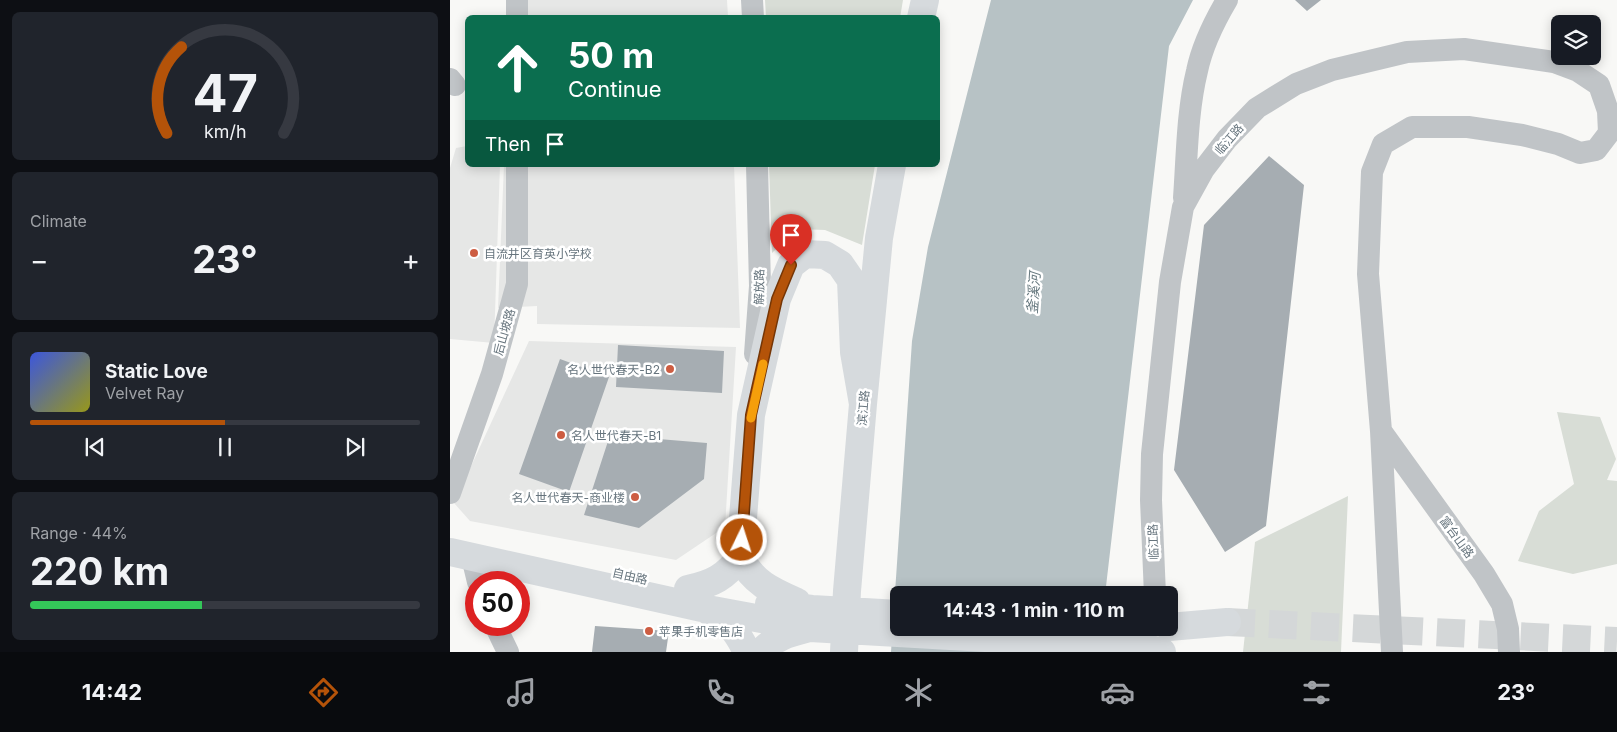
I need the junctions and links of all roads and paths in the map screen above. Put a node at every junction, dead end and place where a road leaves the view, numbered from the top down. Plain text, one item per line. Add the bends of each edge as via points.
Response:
1 (517, 0) edge
2 (752, 0) edge
3 (925, 0) edge
4 (1227, 0) edge
5 (517, 15) edge
6 (753, 15) edge
7 (922, 15) edge
8 (517, 167) edge
9 (757, 167) edge
10 (892, 167) edge
11 (1183, 207) junction
12 (863, 404) junction
13 (751, 415) junction
14 (1381, 431) junction
15 (450, 493) edge
16 (450, 535) edge
17 (740, 558) junction
18 (467, 564) edge
19 (1155, 586) edge
20 (695, 598) junction
21 (890, 614) edge
22 (811, 618) junction
23 (890, 622) edge
24 (1227, 622) tunnel mouth
25 (1178, 626) edge
26 (501, 636) edge
27 (508, 652) edge
28 (747, 652) edge
29 (761, 652) edge
30 (844, 652) edge
31 (1392, 652) edge
32 (1509, 652) edge

1 - 5 street
2 - 6 street
3 - 7 main road
4 - 11 street via 1207,40 1196,72
8 - 15 street, 后山坡路 via 517,284 492,374
9 - 13 street, 解放路 via 760,286
10 - 12 main road, 滨江路 via 879,238
11 - 14 street, 临江路 via 1204,169 1257,108 1296,84 1332,70 1407,52 1464,49 1554,62 1578,71 1599,85 1608,111 1609,133 1596,150 1580,152 1522,135 1468,127 1412,127 1383,144 1372,172 1368,274
11 - 19 street, 临江路 via 1170,282 1152,454
12 - 13 main road via 854,352 851,280 840,264 825,255 806,254 791,265 777,299
12 - 30 main road, 滨江路
13 - 17 main road, 解放路
14 - 31 street
14 - 32 street, 富台山路 via 1502,604
16 - 20 main road, 自由路
17 - 20 main road via 731,570 705,585
17 - 22 main road via 756,580
18 - 20 main road, 自由路
20 - 22 main road, 自由路 via 762,603
20 - 28 main road via 728,623
21 - 22 main road
22 - 23 main road
22 - 29 main road via 772,641
24 - 25 main road
26 - 27 street

